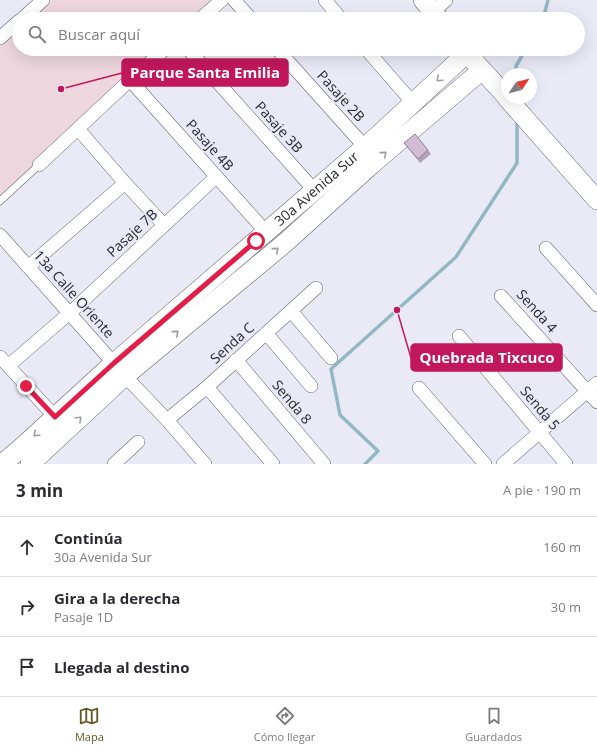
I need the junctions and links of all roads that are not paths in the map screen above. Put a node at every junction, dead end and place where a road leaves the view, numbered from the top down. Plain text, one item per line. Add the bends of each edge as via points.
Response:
1 (43, 0) edge
2 (222, 0) edge
3 (234, 0) edge
4 (325, 0) edge
5 (30, 12) edge
6 (208, 12) edge
7 (245, 12) edge
8 (335, 12) edge
9 (12, 28) edge
10 (0, 38) edge
11 (157, 56) edge
12 (194, 56) edge
13 (283, 56) edge
14 (372, 56) edge
15 (461, 56) edge
16 (470, 56) edge
17 (482, 70) junction
18 (130, 80) junction
19 (501, 91) edge
20 (413, 103) junction
21 (513, 104) edge
22 (78, 129) junction
23 (365, 147) junction
24 (39, 165) joint
25 (355, 167) junction
26 (216, 177) junction
27 (125, 183) junction
28 (315, 191) junction
29 (597, 200) edge
30 (0, 201) edge
31 (164, 225) junction
32 (266, 232) junction
33 (0, 235) edge
34 (546, 248) dead end
35 (28, 267) junction
36 (316, 288) dead end
37 (501, 296) dead end
38 (597, 304) edge
39 (291, 311) junction
40 (69, 313) junction
41 (266, 333) junction
42 (459, 336) dead end
43 (331, 358) dead end
44 (236, 360) junction
45 (4, 362) edge
46 (120, 369) junction
47 (311, 386) dead end
48 (207, 387) junction
49 (592, 387) edge
50 (419, 388) dead end
51 (597, 402) edge
52 (55, 417) junction
53 (167, 420) junction
54 (539, 433) junction
55 (138, 442) dead end
56 (2, 461) edge
57 (33, 463) edge
58 (114, 464) edge
59 (205, 464) edge
60 (273, 464) edge
61 (324, 464) edge
62 (485, 464) edge
63 (503, 464) edge
64 (566, 464) edge

1 - 5 street
2 - 6 street
3 - 7 street
4 - 8 street
9 - 10 street
11 - 18 street
12 - 28 street, Pasaje 3B
13 - 23 street, Pasaje 2B
14 - 20 street
15 -> 20 street, 30a Avenida Sur
16 - 17 street
17 - 19 street
25 -> 17 street, 30a Avenida Sur
18 - 22 street
18 - 26 street, Pasaje 4B
20 - 23 street, 30a Avenida Sur
21 - 29 street
22 - 24 street
22 - 27 street
23 - 25 street, 30a Avenida Sur
24 - 30 lane
25 - 28 street, 30a Avenida Sur
46 -> 25 street, 30a Avenida Sur via 286,242
26 - 31 street, Pasaje 7B
26 - 32 street, Pasaje 4B
27 - 31 street
27 - 35 street
28 - 32 street, 30a Avenida Sur
31 - 40 street, Pasaje 7B
32 - 46 street, 30a Avenida Sur
33 - 35 street, 13a Calle Oriente
34 - 38 street
35 - 40 street, 13a Calle Oriente
36 - 39 street, Senda C
37 - 49 street, Senda 4
39 - 41 street, Senda C
39 - 43 street
40 - 45 street, Pasaje 7B
40 - 46 street, 13a Calle Oriente
41 - 44 street, Senda C
41 - 47 street
42 - 54 street, Senda 5
44 - 48 street, Senda C
44 - 61 street, Senda 8
45 - 52 street
46 - 52 street, 30a Avenida Sur
46 - 53 street, 13a Calle Oriente
57 -> 46 street, 30a Avenida Sur
48 - 53 street, Senda C
48 - 60 street
49 - 51 street, Senda 4
49 - 54 street
50 - 62 street
52 -> 56 street, 30a Avenida Sur
53 - 59 street, 13a Calle Oriente
54 - 63 street
54 - 64 street, Senda 5
55 - 58 street

